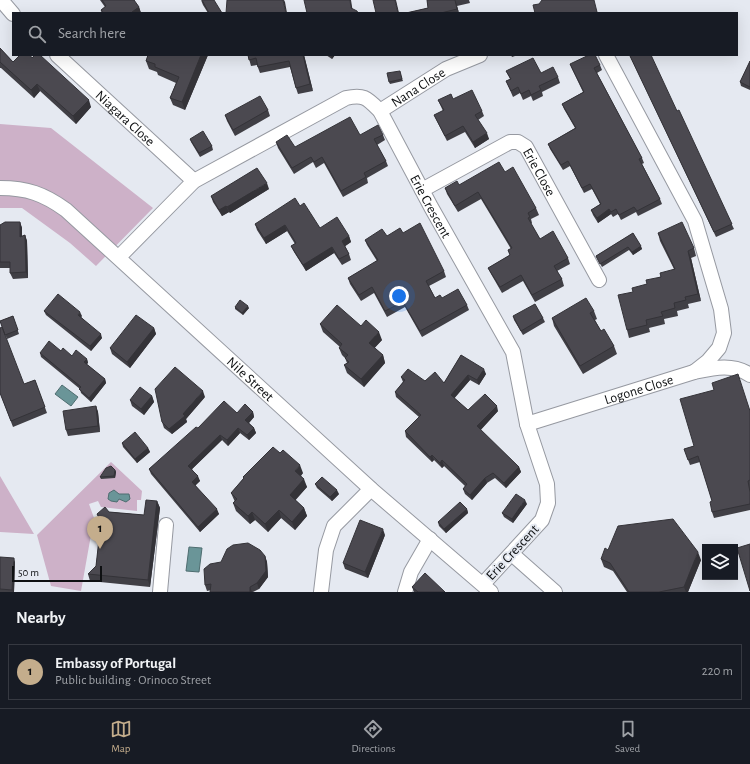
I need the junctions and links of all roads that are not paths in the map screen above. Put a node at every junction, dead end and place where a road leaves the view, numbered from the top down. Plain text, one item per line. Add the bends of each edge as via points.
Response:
1 (1, 0) edge
2 (12, 13) edge
3 (58, 56) edge
4 (478, 56) edge
5 (607, 56) edge
6 (380, 111) junction
7 (194, 181) junction
8 (0, 188) edge
9 (422, 190) junction
10 (119, 257) junction
11 (598, 280) dead end
12 (694, 372) junction
13 (750, 374) edge
14 (527, 424) junction
15 (371, 489) junction
16 (166, 525) dead end
17 (430, 539) junction
18 (512, 554) junction
19 (487, 588) edge
20 (160, 592) edge
21 (321, 592) edge
22 (405, 592) edge
23 (555, 592) edge

1 - 2 street
3 - 7 street, Niagara Close
4 - 6 street, Nana Close via 446,69
5 - 12 street via 695,220 721,309 724,333 719,348
6 - 7 street, Erie Crescent via 368,98 346,98
6 - 9 street, Erie Crescent
7 - 10 street, Erie Crescent
8 - 10 street, Nile Street via 28,190 49,197
9 - 11 street, Erie Close via 510,142 518,142 526,147
9 - 14 street, Erie Crescent via 513,352
10 - 15 street, Nile Street
12 - 13 street, Logone Close via 717,367 733,367
12 - 14 street, Logone Close
14 - 18 street, Erie Crescent via 547,484 548,503 542,520
15 - 17 street, Nile Street
15 - 21 street via 334,526 326,550
16 - 20 street
17 - 19 street, Nile Street
17 - 22 street via 411,572
18 - 19 street, Erie Crescent
18 - 23 street

